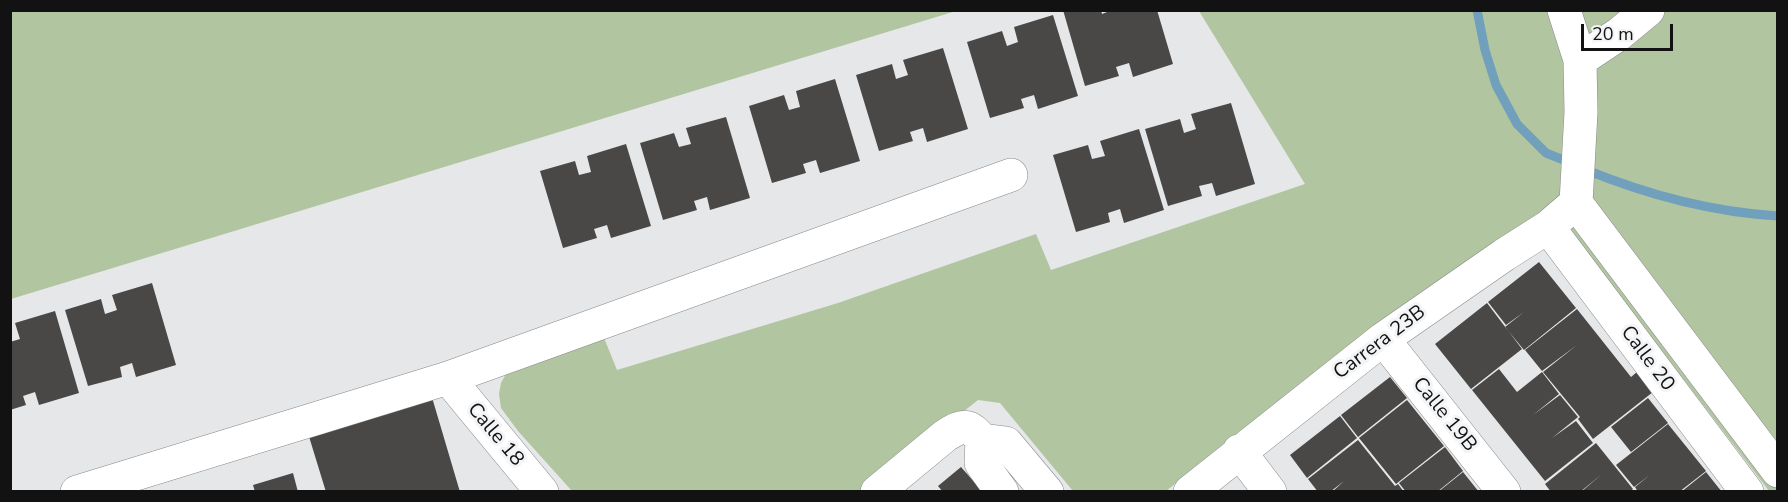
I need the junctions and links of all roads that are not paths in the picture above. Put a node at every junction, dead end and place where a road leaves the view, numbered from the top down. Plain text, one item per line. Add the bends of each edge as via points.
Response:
1 (1564, 10) edge
2 (1648, 10) edge
3 (1580, 60) junction
4 (1011, 175) dead end
5 (1576, 203) junction
6 (1548, 227) junction
7 (1383, 339) junction
8 (448, 378) junction
9 (982, 440) junction
10 (1239, 451) junction
11 (1778, 471) edge
12 (77, 492) edge
13 (542, 492) edge
14 (877, 492) edge
15 (1002, 492) edge
16 (1047, 492) edge
17 (1190, 492) edge
18 (1270, 492) edge
19 (1504, 492) edge
20 (1747, 492) edge

1 - 3 street
2 - 3 street
3 - 5 street
4 - 8 street
5 - 6 street, Carrera 23B
5 - 11 street
6 - 7 street, Carrera 23B
6 - 20 street, Calle 20
7 - 10 street, Carrera 23B
7 - 19 street, Calle 19B
8 - 12 street
8 - 13 street, Calle 18
9 - 14 street via 973,429 957,428
9 - 15 street via 981,463
9 - 16 street via 1006,443
10 - 17 street, Carrera 23B
10 - 18 street

